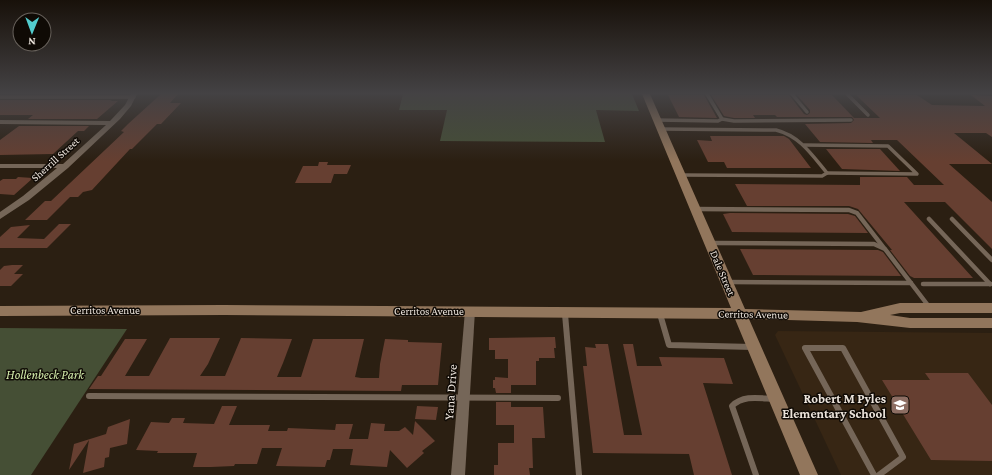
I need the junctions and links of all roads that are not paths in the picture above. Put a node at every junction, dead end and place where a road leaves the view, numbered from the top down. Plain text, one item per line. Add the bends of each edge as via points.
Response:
1 (117, 116) edge
2 (655, 116) edge
3 (720, 116) edge
4 (722, 119) junction
5 (851, 120) dead end
6 (0, 122) edge
7 (112, 123) junction
8 (659, 125) junction
9 (804, 145) junction
10 (0, 166) edge
11 (65, 166) junction
12 (828, 174) junction
13 (681, 175) junction
14 (695, 209) junction
15 (0, 216) edge
16 (929, 219) dead end
17 (952, 219) dead end
18 (710, 243) junction
19 (885, 249) junction
20 (992, 260) edge
21 (727, 282) junction
22 (911, 283) junction
23 (923, 284) dead end
24 (991, 284) edge
25 (930, 308) junction
26 (992, 308) edge
27 (0, 311) edge
28 (470, 311) junction
29 (565, 312) junction
30 (659, 313) junction
31 (740, 314) junction
32 (857, 317) junction
33 (992, 323) edge
34 (754, 347) junction
35 (88, 396) dead end
36 (464, 397) junction
37 (558, 398) dead end
38 (776, 399) junction
39 (458, 475) edge
40 (579, 475) edge
41 (756, 475) edge
42 (809, 475) edge
43 (874, 475) edge
44 (879, 475) edge

1 - 7 street, Sherrill Street
2 - 8 street, Dale Street
3 - 4 lane
4 - 5 lane
4 - 8 lane via 675,120
6 - 7 street
7 - 11 street, Sherrill Street
8 - 9 lane via 776,130 791,134
8 - 13 street, Dale Street
9 - 12 lane
9 - 12 lane via 888,146 918,174
10 - 11 street
11 - 15 street, Sherrill Street via 26,200
12 - 13 lane
13 - 14 street, Dale Street
14 - 18 street, Dale Street
14 - 19 lane via 849,210 856,213
16 - 24 lane
17 - 20 lane
18 - 19 lane via 874,244
18 - 21 street, Dale Street
19 - 22 lane
21 - 22 lane
21 - 31 street, Dale Street
22 - 25 lane
23 - 24 lane
25 - 26 street, Cerritos Avenue
25 - 32 street, Cerritos Avenue via 900,308
27 - 28 street, Cerritos Avenue
28 - 29 street, Cerritos Avenue
28 - 36 street, Yana Drive
29 - 30 street, Cerritos Avenue
29 - 40 lane
30 - 31 street, Cerritos Avenue
30 - 34 lane via 669,345
31 - 32 street, Cerritos Avenue
31 - 34 street, Dale Street
32 - 33 street, Cerritos Avenue via 910,323
34 - 38 street, Dale Street
35 - 36 lane
36 - 37 lane
36 - 39 street, Yana Drive
38 - 41 lane via 745,398 736,400 732,406
38 - 42 street, Dale Street
43 - 44 lane via 805,348 843,348 903,456

